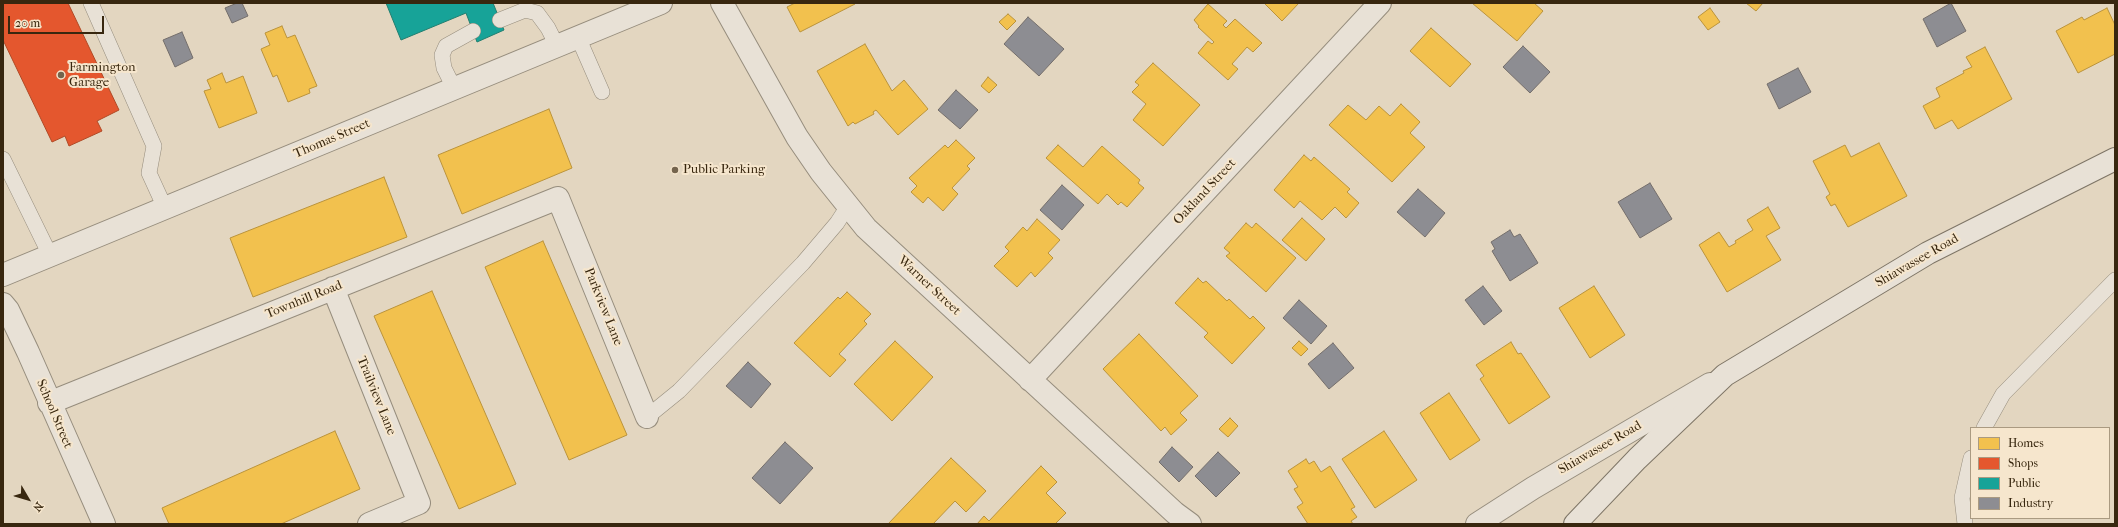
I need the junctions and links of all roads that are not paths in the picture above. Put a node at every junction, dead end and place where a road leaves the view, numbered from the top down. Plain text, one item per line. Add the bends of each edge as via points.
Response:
1 (91, 3) edge
2 (661, 3) edge
3 (722, 3) edge
4 (1380, 3) edge
5 (500, 20) dead end
6 (473, 31) dead end
7 (578, 37) junction
8 (557, 46) junction
9 (454, 88) junction
10 (602, 92) dead end
11 (3, 159) edge
12 (2115, 159) edge
13 (558, 198) joint
14 (848, 206) junction
15 (165, 208) junction
16 (50, 255) junction
17 (3, 275) edge
18 (2115, 280) edge
19 (334, 288) junction
20 (3, 304) edge
21 (1725, 375) junction
22 (1030, 380) junction
23 (49, 403) junction
24 (647, 417) joint
25 (1985, 427) edge
26 (1970, 462) edge
27 (104, 524) edge
28 (369, 524) edge
29 (1190, 524) edge
30 (1477, 524) edge
31 (1575, 524) edge
32 (1965, 524) edge

1 - 15 lane via 154,146 149,174
2 - 7 street, Thomas Street
3 - 14 street, Warner Street via 797,137
4 - 22 street, Oakland Street
5 - 8 lane via 525,10 537,13
6 - 9 lane via 446,46 442,55 444,68
7 - 8 street, Thomas Street
7 - 10 lane
8 - 9 street, Thomas Street
9 - 15 street, Thomas Street
11 - 16 lane
12 - 21 street, Shiawassee Road via 1928,253
13 - 19 street, Townhill Road
13 - 24 street, Parkview Lane
14 - 22 street, Warner Street via 866,228
14 - 24 lane via 803,263 679,391
15 - 16 street, Thomas Street
16 - 17 street, Thomas Street
18 - 25 lane via 2003,394
19 - 23 street, Townhill Road
19 - 28 street, Trailview Lane via 419,503
20 - 23 street, School Street via 28,352
21 - 30 street, Shiawassee Road via 1532,488
21 - 31 street, Shiawassee Road via 1636,459
22 - 29 street, Warner Street
23 - 27 street, School Street
26 - 32 lane via 1962,498

